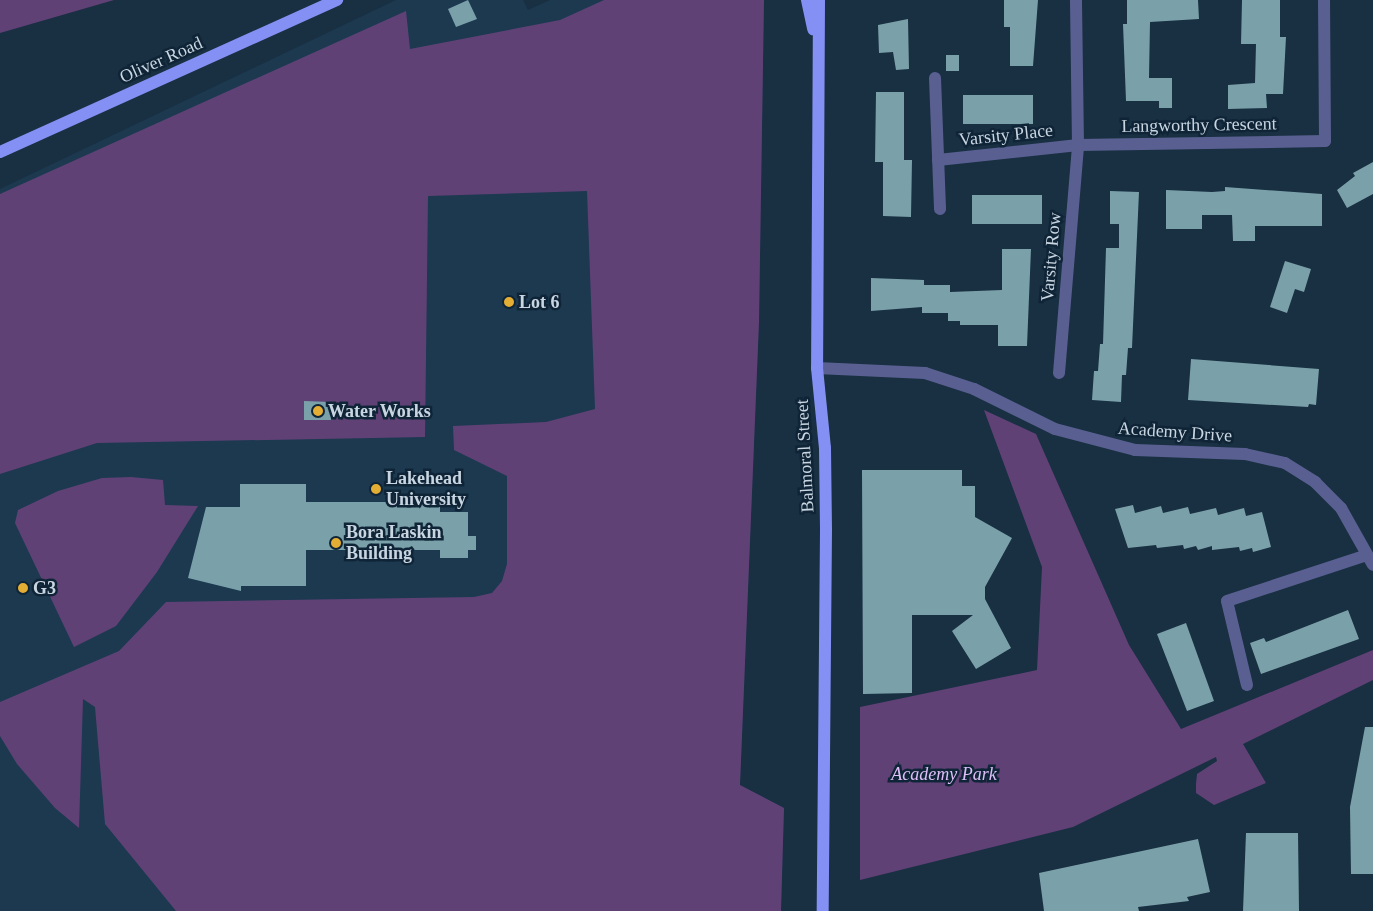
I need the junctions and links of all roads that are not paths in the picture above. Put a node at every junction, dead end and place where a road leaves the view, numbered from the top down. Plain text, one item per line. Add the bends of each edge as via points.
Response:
1 (337, 0) edge
2 (807, 0) edge
3 (819, 0) edge
4 (1076, 0) edge
5 (1324, 0) edge
6 (817, 50) junction
7 (935, 78) dead end
8 (1078, 145) junction
9 (0, 152) edge
10 (938, 160) junction
11 (940, 209) dead end
12 (817, 368) junction
13 (1059, 373) dead end
14 (1370, 560) edge
15 (1247, 685) dead end
16 (823, 911) edge

1 - 9 main road, Oliver Road
2 - 6 main road
3 - 6 main road, Balmoral Street
4 - 8 street
5 - 8 street, Langworthy Crescent via 1325,141
6 - 12 main road, Balmoral Street
7 - 10 street, Varsity Place
8 - 10 street, Varsity Place
8 - 13 street, Varsity Row
10 - 11 street, Varsity Place
12 - 14 street, Academy Drive via 925,373 974,390 1054,429 1135,450 1245,454 1285,463 1315,482 1341,508
12 - 16 main road, Balmoral Street via 826,448
14 - 15 street via 1227,601

